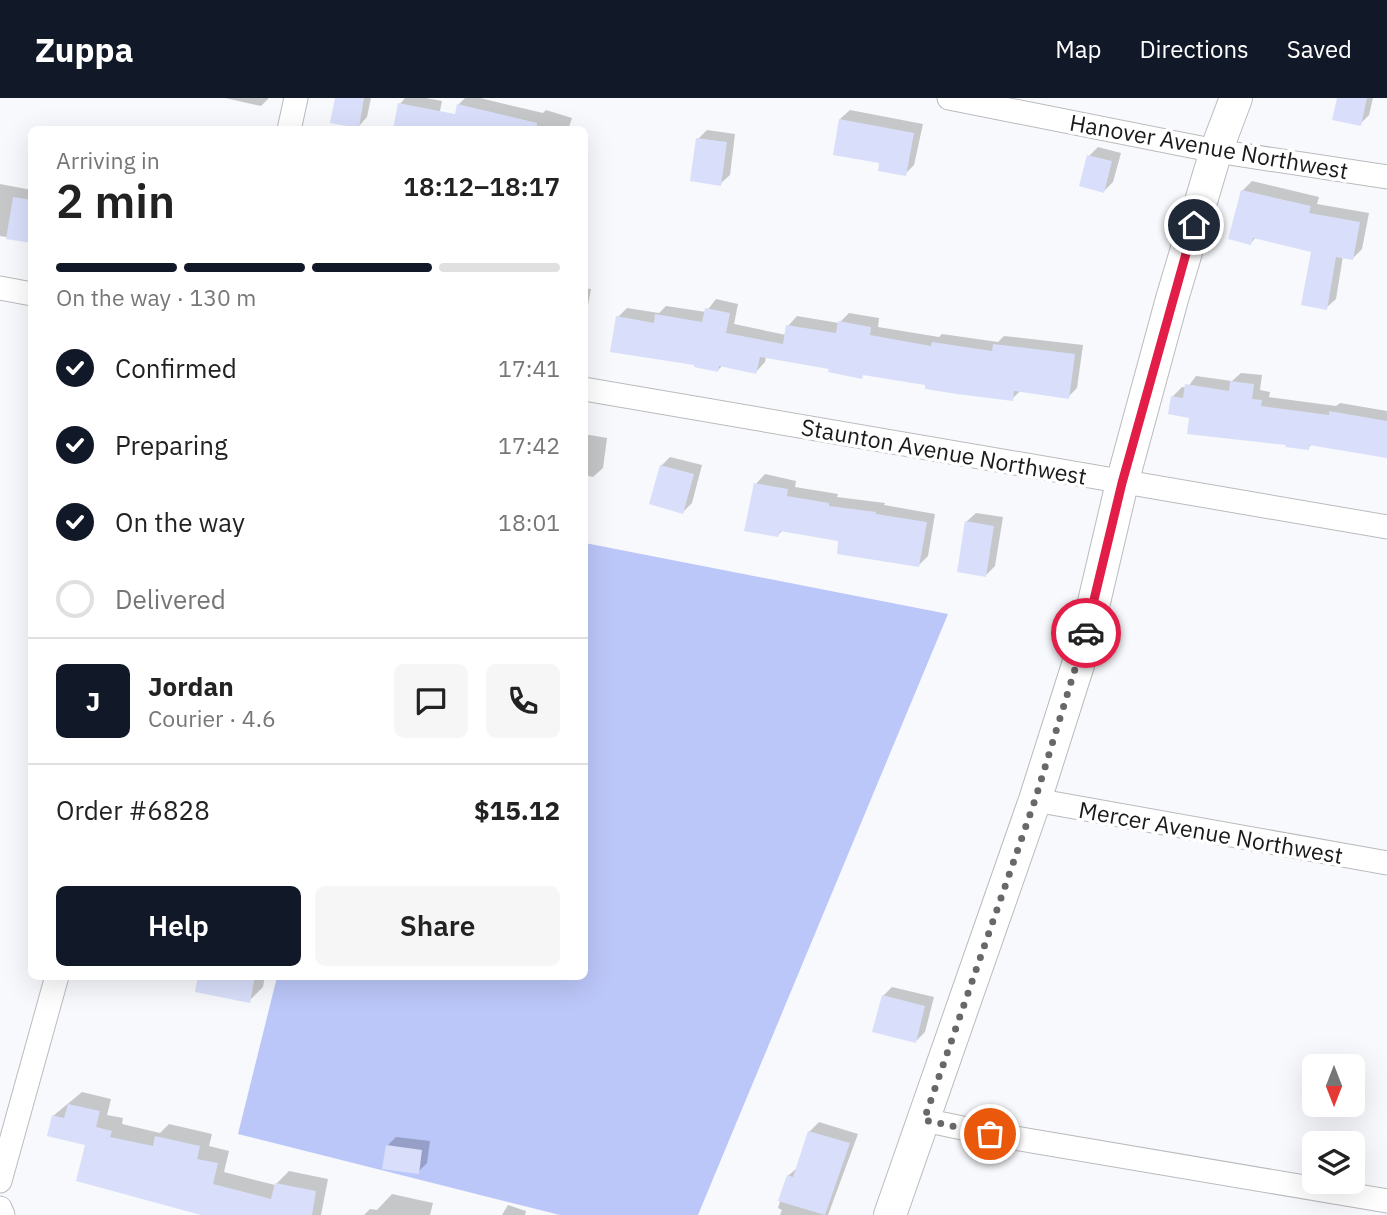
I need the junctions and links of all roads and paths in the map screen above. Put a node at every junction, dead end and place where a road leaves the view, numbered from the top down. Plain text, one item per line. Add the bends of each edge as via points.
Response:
1 (296, 98) edge
2 (949, 98) edge
3 (1236, 98) edge
4 (290, 126) edge
5 (1216, 151) junction
6 (1387, 177) edge
7 (0, 288) edge
8 (28, 292) edge
9 (588, 390) edge
10 (1122, 483) junction
11 (1387, 527) edge
12 (1035, 800) junction
13 (1387, 863) edge
14 (56, 980) edge
15 (924, 1120) junction
16 (0, 1181) edge
17 (1387, 1201) edge
18 (0, 1208) edge
19 (3, 1215) edge
20 (890, 1215) edge

1 - 4 street
2 - 5 street, Hanover Avenue Northwest
3 - 5 main road
5 - 6 street, Hanover Avenue Northwest
5 - 10 main road
7 - 8 street
9 - 10 street, Staunton Avenue Northwest
10 - 11 street, Staunton Avenue Northwest
10 - 12 main road via 1083,649
12 - 13 street, Mercer Avenue Northwest
12 - 15 main road
14 - 16 street
15 - 17 street
15 - 20 main road
18 - 19 street

